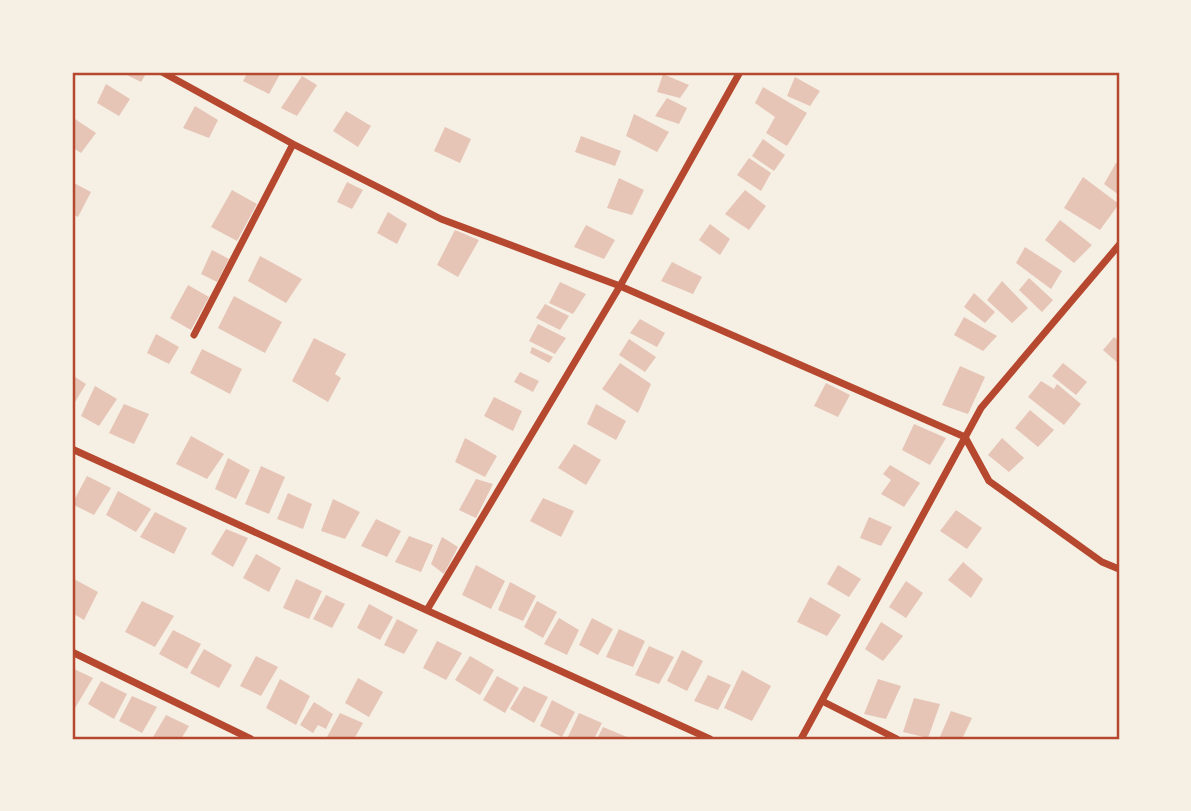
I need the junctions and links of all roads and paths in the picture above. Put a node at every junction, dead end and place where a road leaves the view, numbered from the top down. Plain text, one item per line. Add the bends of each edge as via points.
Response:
1 (162, 72) edge
2 (740, 72) edge
3 (293, 144) junction
4 (1119, 245) edge
5 (620, 286) junction
6 (194, 335) dead end
7 (965, 438) junction
8 (72, 449) edge
9 (1119, 569) edge
10 (427, 610) junction
11 (72, 652) edge
12 (822, 701) junction
13 (251, 739) edge
14 (710, 739) edge
15 (802, 739) edge
16 (897, 739) edge

1 - 3 street
2 - 5 street
3 - 5 street via 441,219
3 - 6 street
4 - 7 street via 981,408
5 - 7 street
5 - 10 street
7 - 9 street via 989,481 1102,562
7 - 12 street
8 - 10 street
10 - 14 street
11 - 13 street
12 - 15 street
12 - 16 street

